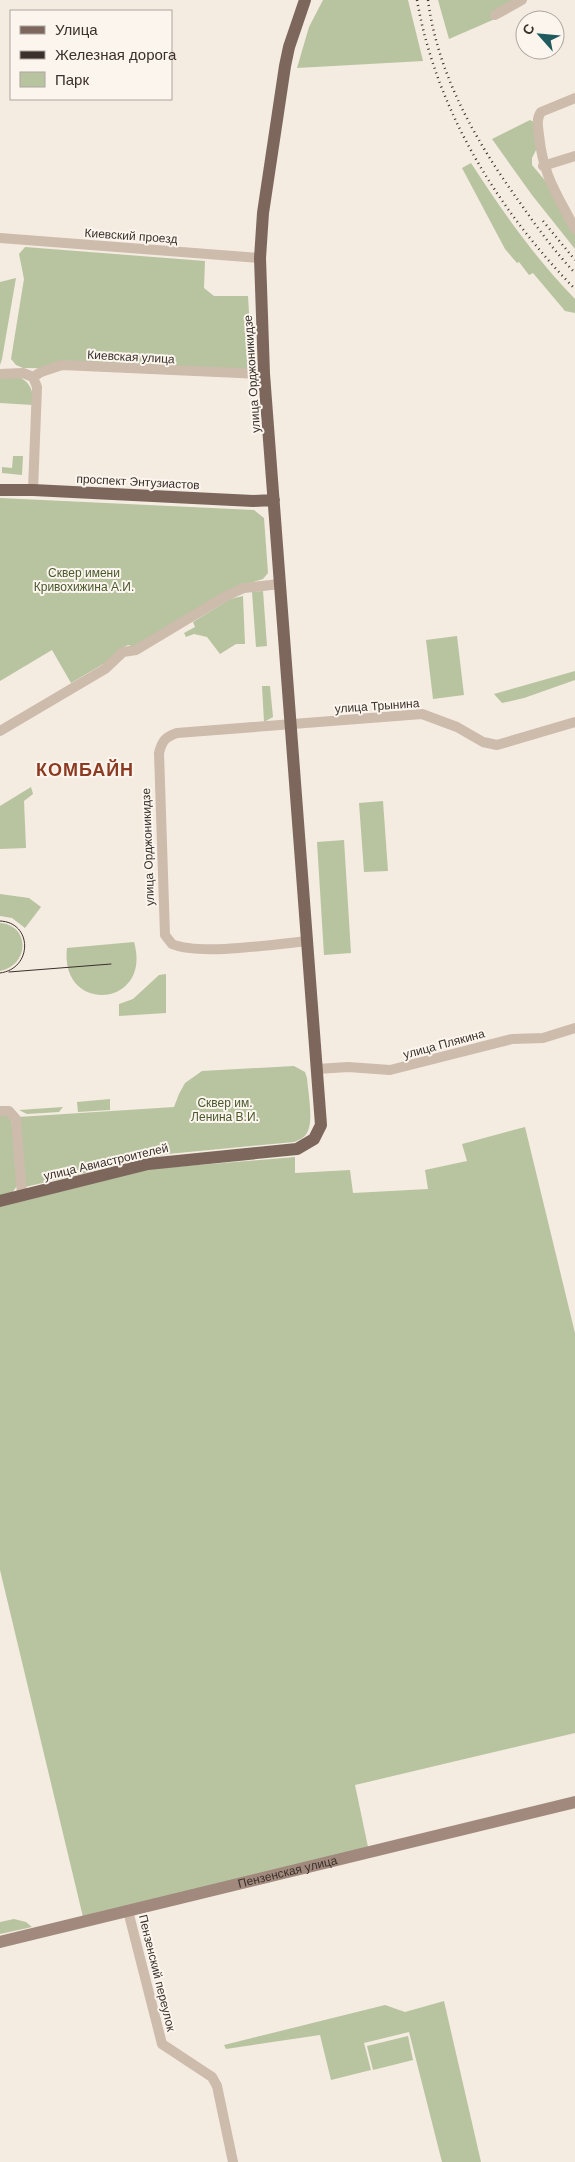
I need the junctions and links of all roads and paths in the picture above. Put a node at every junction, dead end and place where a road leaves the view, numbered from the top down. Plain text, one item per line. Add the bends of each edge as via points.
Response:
1 (304, 0) edge
2 (311, 0) edge
3 (522, 0) edge
4 (495, 15) dead end
5 (296, 24) junction
6 (575, 98) edge
7 (575, 156) edge
8 (543, 166) junction
9 (573, 218) edge
10 (575, 229) edge
11 (0, 238) edge
12 (260, 258) junction
13 (0, 374) edge
14 (264, 374) junction
15 (33, 377) junction
16 (0, 490) edge
17 (33, 490) junction
18 (274, 500) junction
19 (280, 584) junction
20 (575, 722) edge
21 (290, 724) junction
22 (0, 732) edge
23 (308, 941) junction
24 (575, 1028) edge
25 (318, 1069) junction
26 (4, 1111) edge
27 (308, 1145) joint
28 (22, 1195) junction
29 (0, 1201) edge
30 (575, 1802) edge
31 (128, 1911) junction
32 (0, 1942) edge
33 (233, 2162) edge

1 - 5 main road, улица Орджоникидзе
2 - 5 main road, улица Орджоникидзе
3 - 4 street
5 - 12 main road, улица Орджоникидзе via 284,75 263,213
6 - 8 street via 538,115
7 - 8 street
8 - 9 street
9 - 10 street
11 - 12 street, Киевский проезд
12 - 14 main road, улица Орджоникидзе
13 - 15 street via 23,373
14 - 15 street, Киевская улица via 62,365
14 - 18 main road, улица Орджоникидзе
15 - 17 street via 37,387
16 - 17 main road, проспект Энтузиастов
17 - 18 main road, проспект Энтузиастов
18 - 19 main road, улица Орджоникидзе
19 - 21 main road, улица Орджоникидзе
19 - 22 street via 244,588 226,596 136,650 123,652 105,669
20 - 21 street, улица Трынина via 497,745 483,742 457,727 422,714
21 - 23 main road, улица Орджоникидзе
21 - 23 street, улица Орджоникидзе via 176,733 162,741 159,753 165,935 172,944 190,949
23 - 25 main road, улица Орджоникидзе
24 - 25 street, улица Плякина via 543,1038 512,1039 390,1070
25 - 27 main road, улица Орджоникидзе via 321,1125
26 - 28 street via 16,1119
27 - 28 main road, улица Авиастроителей via 286,1151 148,1164
28 - 29 main road, улица Авиастроителей
30 - 31 street, Пензенская улица
31 - 32 street, Пензенская улица
31 - 33 street, Пензенский переулок via 162,2044 212,2078 217,2086

